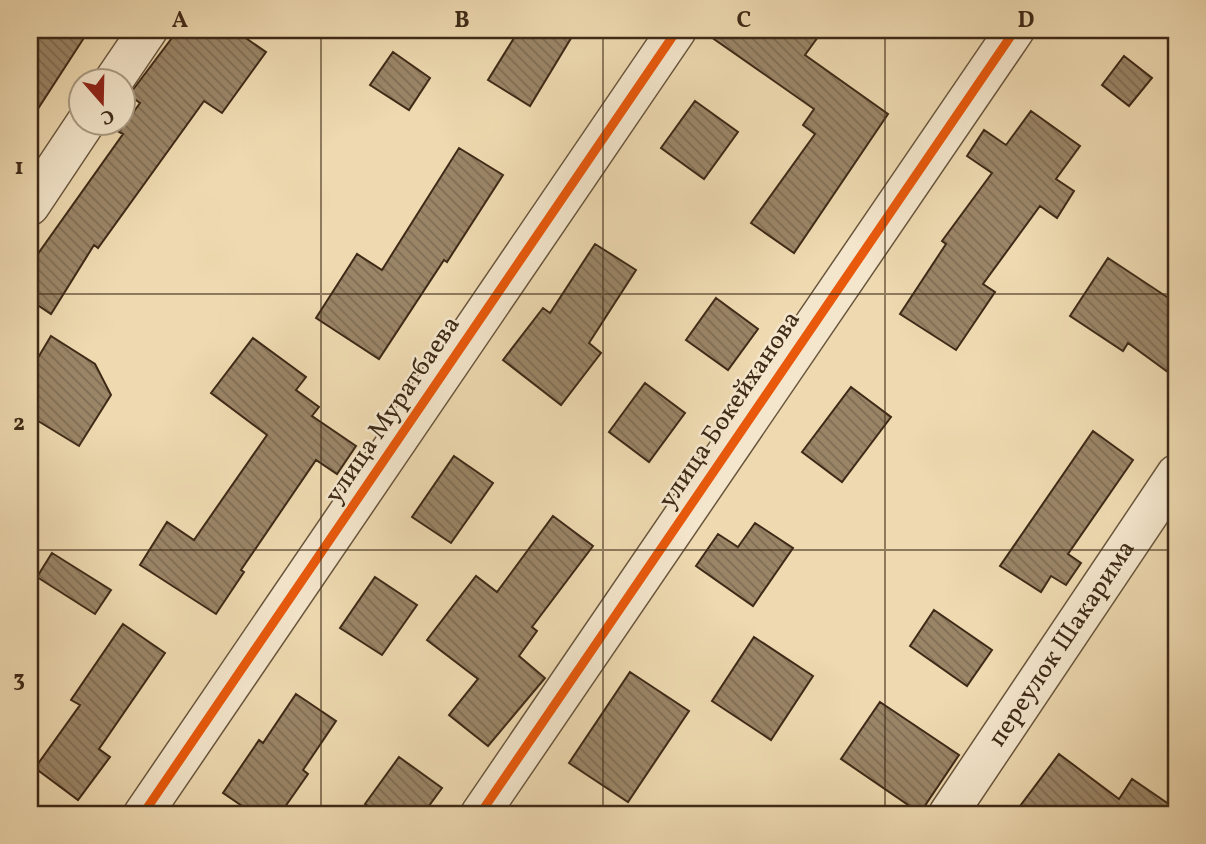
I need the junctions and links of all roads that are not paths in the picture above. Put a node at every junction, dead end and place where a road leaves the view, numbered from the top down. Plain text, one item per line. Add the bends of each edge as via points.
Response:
1 (148, 30) edge
2 (677, 30) edge
3 (1015, 30) edge
4 (124, 66) edge
5 (77, 136) edge
6 (30, 206) edge
7 (1176, 474) edge
8 (143, 814) edge
9 (480, 814) edge
10 (948, 814) edge

1 - 4 street
2 - 8 street, улица Муратбаева
3 - 9 street, улица Бокейханова
5 - 6 street
7 - 10 street, переулок Шакарима

